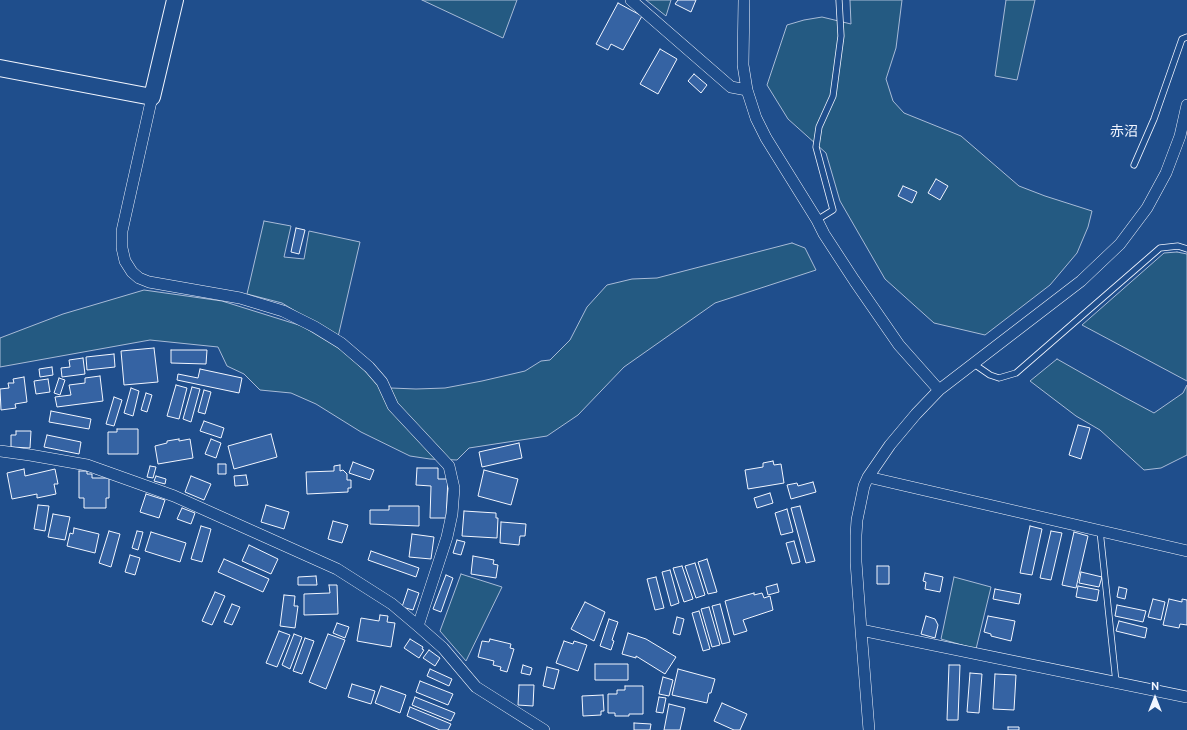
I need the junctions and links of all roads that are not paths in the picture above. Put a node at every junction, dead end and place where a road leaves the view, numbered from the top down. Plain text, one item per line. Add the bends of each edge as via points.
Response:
1 (175, 0) edge
2 (631, 0) edge
3 (744, 0) edge
4 (839, 0) edge
5 (1187, 37) edge
6 (0, 68) edge
7 (747, 90) junction
8 (152, 97) junction
9 (1187, 105) edge
10 (1134, 165) dead end
11 (817, 220) junction
12 (1187, 249) edge
13 (974, 364) junction
14 (939, 390) junction
15 (0, 451) edge
16 (868, 477) junction
17 (1100, 531) junction
18 (1187, 551) edge
19 (418, 626) junction
20 (861, 630) junction
21 (1116, 682) junction
22 (1187, 697) edge
23 (544, 730) edge
24 (869, 730) edge

1 - 8 street
2 - 7 street via 731,87
3 - 7 street via 743,66
4 - 11 lane via 841,36 833,96 819,127 816,147 833,210
5 - 10 lane via 1182,39 1154,119
6 - 8 street
7 - 11 street via 766,138
8 - 19 street via 122,231 125,261 132,272 150,282 240,298 276,308 315,327 340,343 369,367 382,382 393,406 449,466 454,488 452,514
9 - 13 street via 1180,136 1166,173 1147,208 1120,244 1081,281
11 - 14 street via 899,345
12 - 13 lane via 1178,246 1160,248 1016,373 999,378
13 - 14 street
14 - 16 street via 890,445
15 - 19 street via 87,465 174,496 337,569 392,604
16 - 17 street
16 - 20 street via 864,486 856,535
17 - 18 street
17 - 21 lane
19 - 23 street via 443,648 476,687
20 - 21 street
20 - 24 street
21 - 22 street

